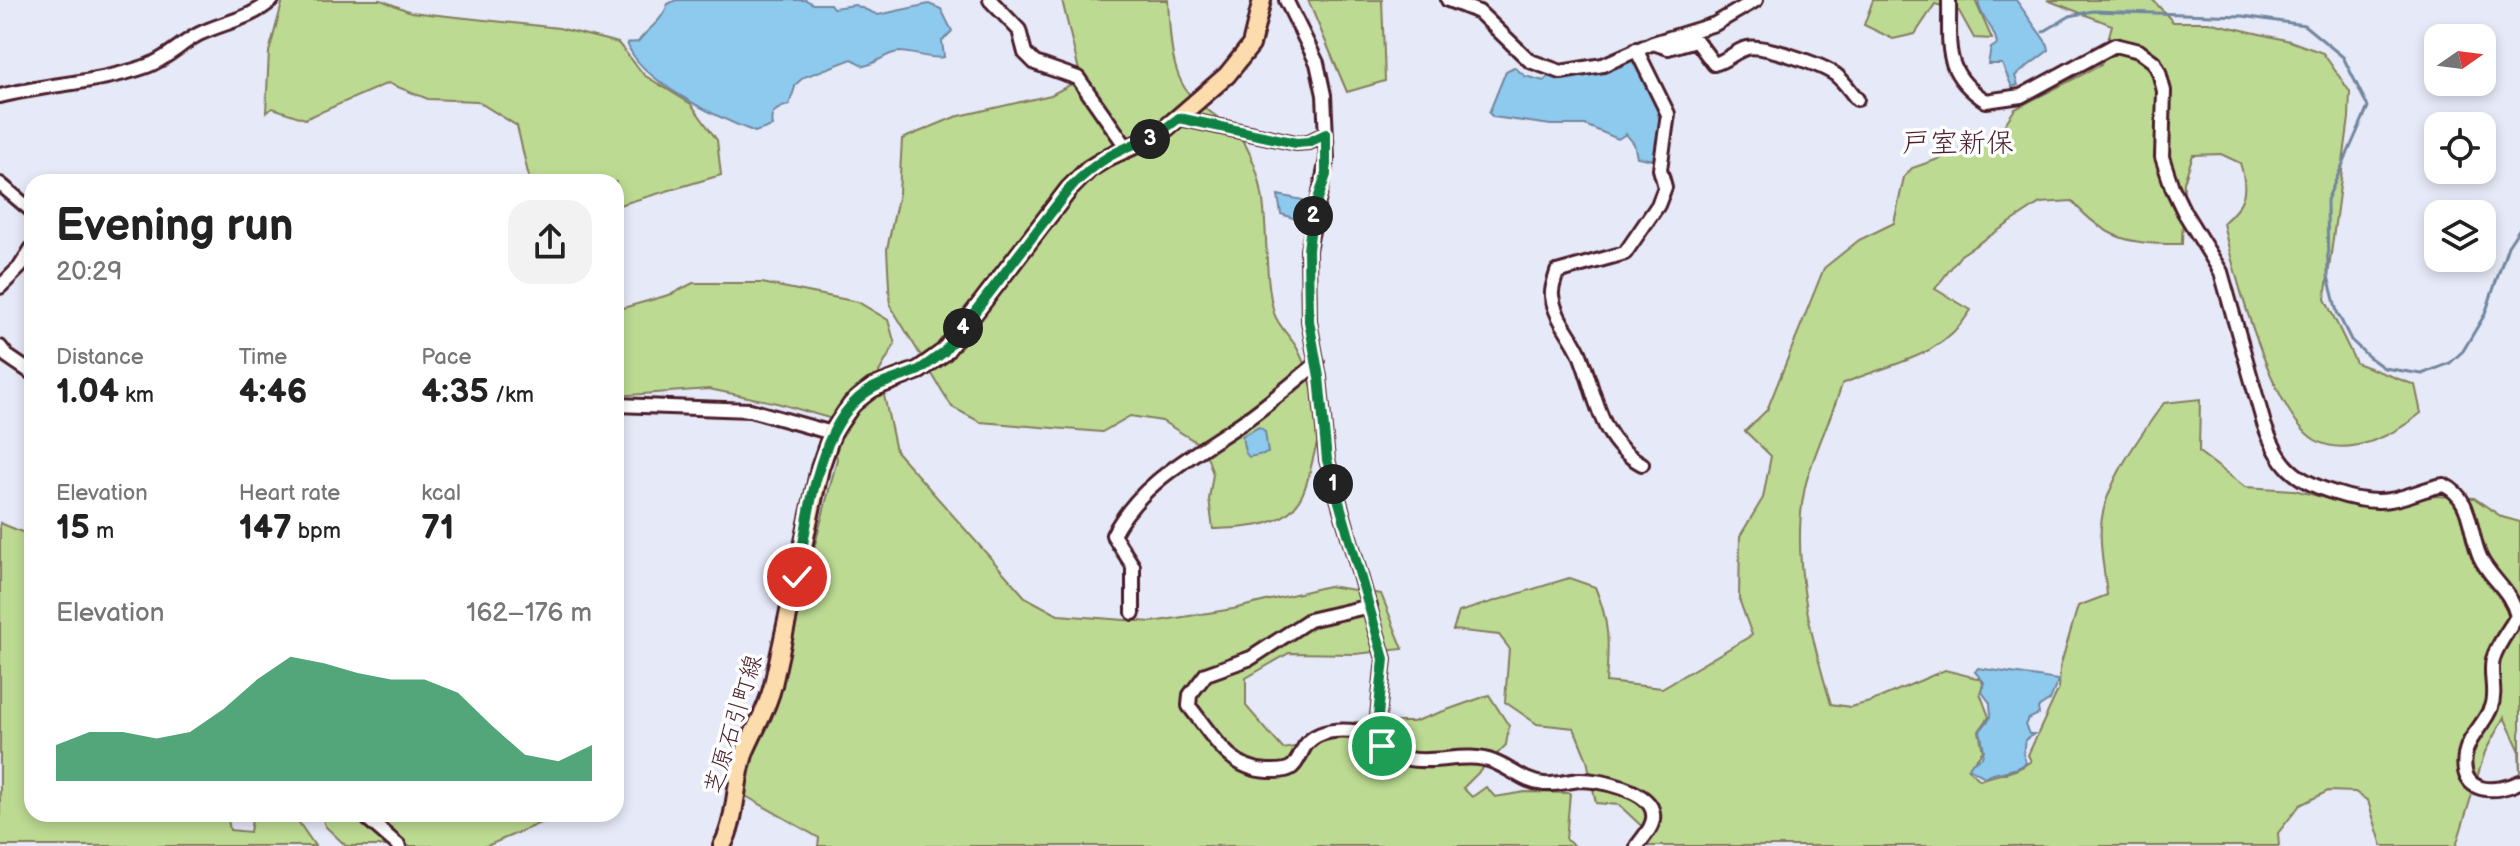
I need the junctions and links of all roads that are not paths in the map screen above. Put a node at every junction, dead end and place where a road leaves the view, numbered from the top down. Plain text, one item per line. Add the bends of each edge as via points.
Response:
1 (272, 0) edge
2 (990, 0) edge
3 (1262, 0) edge
4 (1286, 0) edge
5 (1448, 0) edge
6 (1756, 0) edge
7 (1949, 0) edge
8 (1471, 4) edge
9 (1653, 43) junction
10 (1636, 49) junction
11 (0, 96) edge
12 (1857, 99) dead end
13 (1179, 118) junction
14 (1326, 134) junction
15 (1127, 148) junction
16 (0, 184) edge
17 (24, 204) edge
18 (24, 258) edge
19 (0, 287) edge
20 (0, 347) edge
21 (1317, 363) junction
22 (24, 368) edge
23 (624, 405) edge
24 (832, 433) junction
25 (1642, 464) dead end
26 (1370, 606) junction
27 (1133, 613) dead end
28 (1376, 735) junction
29 (2520, 782) edge
30 (371, 822) edge
31 (399, 846) edge
32 (722, 846) edge
33 (1637, 846) edge

1 - 11 street via 254,15 198,34 147,66
2 - 15 street via 1019,30 1025,53 1035,63 1078,78
3 - 13 main road, 芝原石引町線 via 1251,45
4 - 14 street via 1317,63
5 - 8 street
6 - 9 street via 1715,24
7 - 29 street via 1948,43 1955,71 1986,101 2021,96 2115,45 2139,51 2154,62 2164,91 2162,157 2172,187 2221,272 2264,424 2284,465 2304,483 2350,498 2393,499 2444,485 2463,498 2479,555 2514,602 2517,616 2494,656 2492,705 2464,757 2467,774 2488,791
8 - 10 street via 1530,61 1546,69 1573,72
9 - 10 street
9 - 12 street via 1668,48 1696,40 1714,64 1744,48 1780,53 1835,74
10 - 25 street via 1668,114 1660,169 1665,187 1625,253 1557,272 1552,294 1603,422 1612,438
13 - 14 street via 1296,143
13 - 15 main road, 芝原石引町線 via 1158,135
14 - 21 street via 1326,175 1308,250 1307,302
15 - 24 main road, 芝原石引町線 via 1089,169 1069,189 944,352 919,370 872,388 852,404
16 - 17 street
18 - 19 street
20 - 22 street
21 - 26 street via 1327,460
21 - 27 street via 1131,505 1113,535 1133,566
23 - 24 street via 750,410
24 - 32 main road, 芝原石引町線 via 766,713 746,749
26 - 28 street via 1384,659
26 - 28 street via 1309,620 1251,658 1206,674 1190,695 1189,706 1233,761 1254,771 1279,772 1293,766 1314,736 1332,731
28 - 33 street via 1391,753 1418,760 1493,761 1533,782 1597,781 1635,793 1654,814
30 - 31 street

